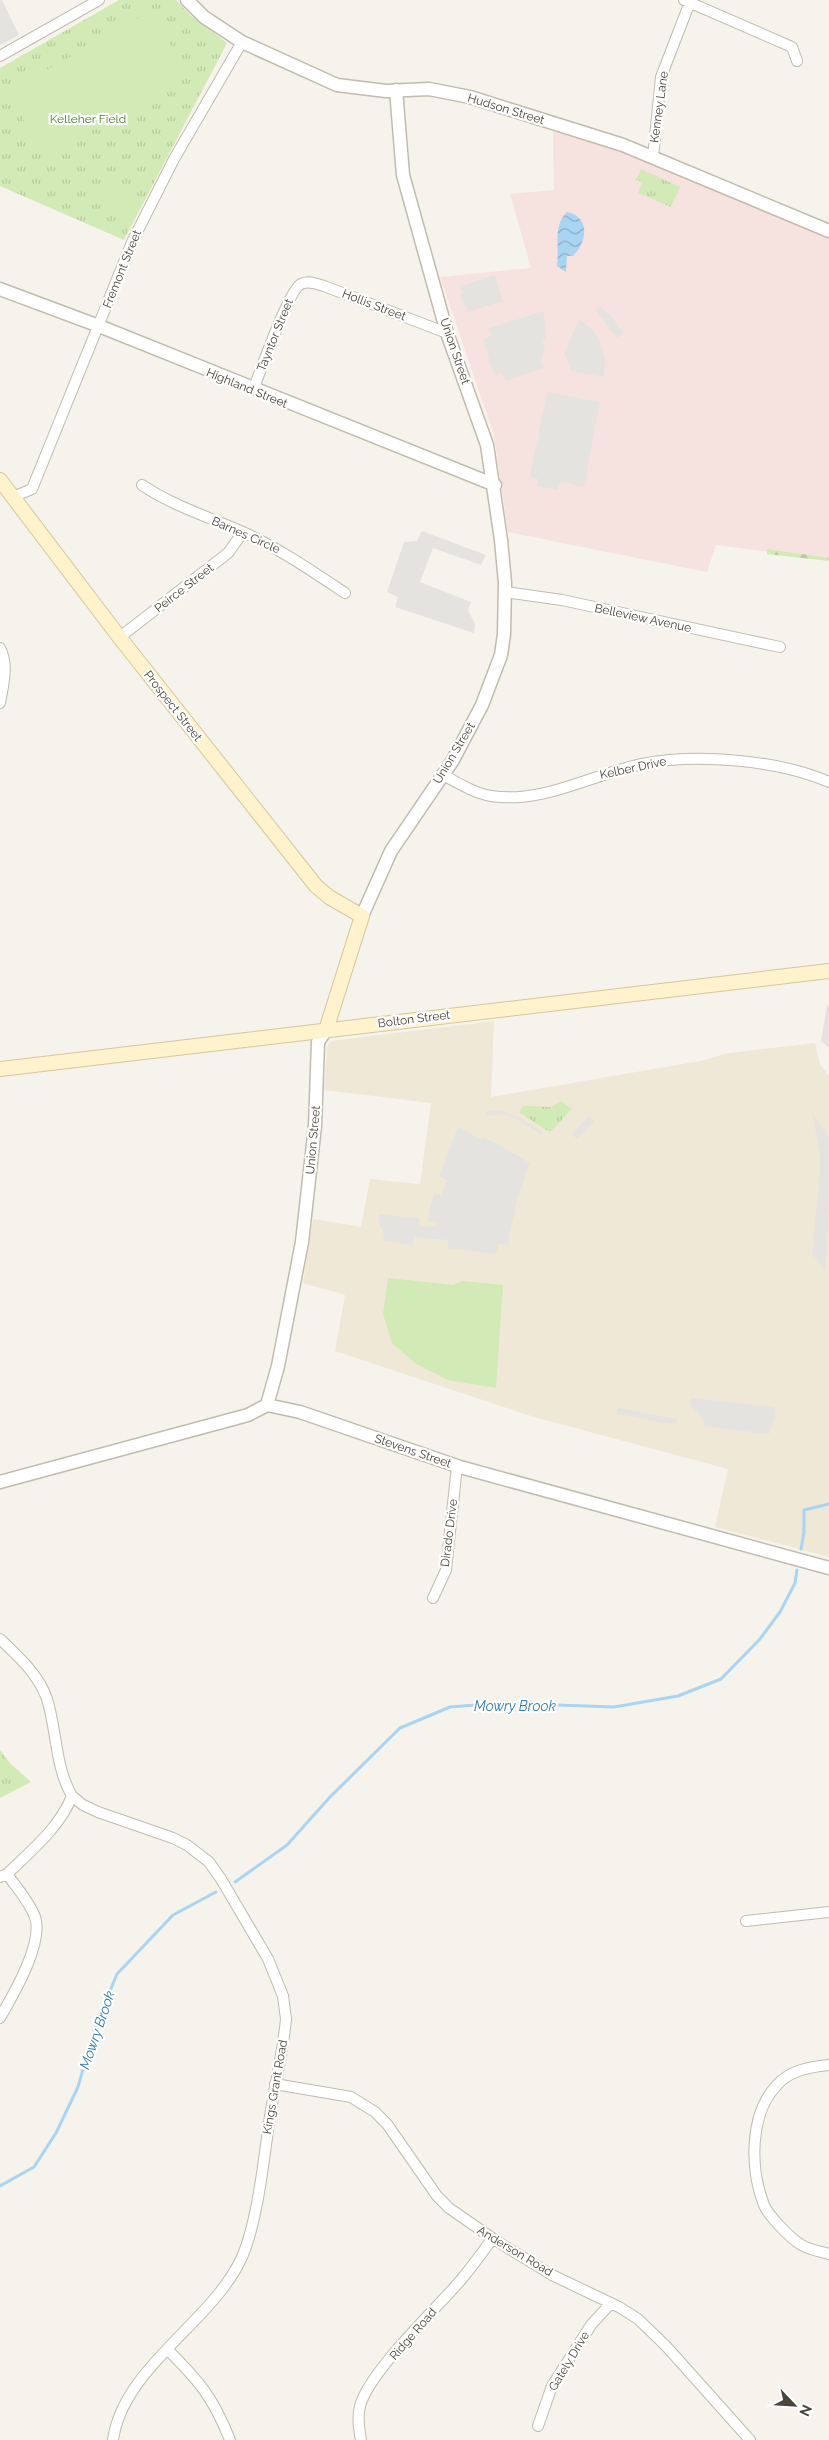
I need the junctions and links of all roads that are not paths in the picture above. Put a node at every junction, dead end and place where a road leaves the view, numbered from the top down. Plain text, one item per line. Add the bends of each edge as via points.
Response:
1 (99, 0) edge
2 (188, 0) edge
3 (687, 1) edge
4 (242, 42) junction
5 (0, 56) edge
6 (797, 61) dead end
7 (396, 90) junction
8 (653, 157) junction
9 (829, 232) edge
10 (301, 284) joint
11 (0, 289) edge
12 (99, 326) junction
13 (447, 333) junction
14 (253, 390) junction
15 (0, 480) edge
16 (142, 485) dead end
17 (494, 486) junction
18 (13, 497) junction
19 (243, 532) junction
20 (505, 592) junction
21 (345, 593) dead end
22 (120, 638) junction
23 (780, 647) dead end
24 (0, 648) edge
25 (0, 702) edge
26 (443, 775) junction
27 (829, 782) edge
28 (362, 916) junction
29 (829, 970) edge
30 (326, 1030) junction
31 (0, 1069) edge
32 (267, 1405) junction
33 (457, 1466) junction
34 (0, 1482) edge
35 (829, 1568) edge
36 (432, 1598) dead end
37 (0, 1639) edge
38 (72, 1796) junction
39 (4, 1876) edge
40 (829, 1912) edge
41 (746, 1921) dead end
42 (0, 2018) edge
43 (829, 2065) edge
44 (275, 2084) junction
45 (492, 2239) junction
46 (829, 2254) edge
47 (611, 2303) junction
48 (167, 2349) junction
49 (538, 2426) dead end
50 (113, 2440) edge
51 (230, 2440) edge
52 (362, 2440) edge
53 (750, 2440) edge

1 - 5 street
2 - 4 street, Hudson Street via 204,17
3 - 6 street via 792,47
3 - 8 street, Kenney Lane via 661,77
4 - 7 street, Hudson Street via 337,85 363,90
4 - 12 street, Fremont Street via 152,199 132,240
7 - 8 street, Hudson Street via 429,89 470,97
7 - 13 street, Union Street via 403,175
8 - 9 street, Hudson Street
10 - 13 street, Hollis Street via 324,286
10 - 14 street, Tayntor Street via 295,288 287,305
11 - 12 street, Highland Street
12 - 14 street, Highland Street
12 - 18 street, Fremont Street via 32,489
13 - 17 street, Union Street via 487,445
14 - 17 street, Highland Street
15 - 18 main road, Prospect Street
16 - 19 street, Barnes Circle via 162,499
17 - 20 street, Union Street
18 - 22 main road, Prospect Street
19 - 21 street, Barnes Circle via 285,553
19 - 22 street, Peirce Street via 228,553
20 - 23 street, Belleview Avenue via 562,600
20 - 26 street, Union Street via 501,655 482,706
22 - 28 main road, Prospect Street via 316,886
24 - 25 street via 5,670
26 - 27 street, Kelber Drive via 468,789 491,796 512,797 564,788 621,768 668,760 779,766
26 - 28 street, Union Street via 390,851
28 - 30 main road, Union Street
29 - 30 main road, Bolton Street
30 - 31 main road, Bolton Street
30 - 32 street, Union Street via 318,1042 314,1135 302,1242 278,1366
32 - 33 street, Stevens Street via 300,1412
32 - 34 street via 248,1415
33 - 35 street, Stevens Street
33 - 36 street, Dirado Drive via 446,1570
37 - 38 street via 26,1665 46,1698 63,1779
38 - 39 street via 60,1819
38 - 44 street, Kings Grant Road via 83,1806 187,1845 208,1862 221,1879 268,1959 284,1996 286,2019
39 - 42 street via 35,1916 37,1927 15,1992
40 - 41 street
43 - 46 street via 803,2068 778,2083 764,2101 757,2126 756,2168 765,2206 770,2213 801,2245
44 - 45 street, Anderson Road via 351,2097 364,2104 387,2124 437,2196 463,2220
44 - 48 street, Kings Grant Road via 260,2181 242,2257 221,2290
45 - 47 street, Anderson Road via 552,2275
45 - 52 street, Ridge Road via 368,2389 360,2405 358,2420
47 - 49 street, Gately Drive via 591,2325 552,2386
47 - 53 street, Anderson Road via 638,2319 666,2346
48 - 50 street, Kings Grant Road via 129,2396
48 - 51 street via 199,2381

